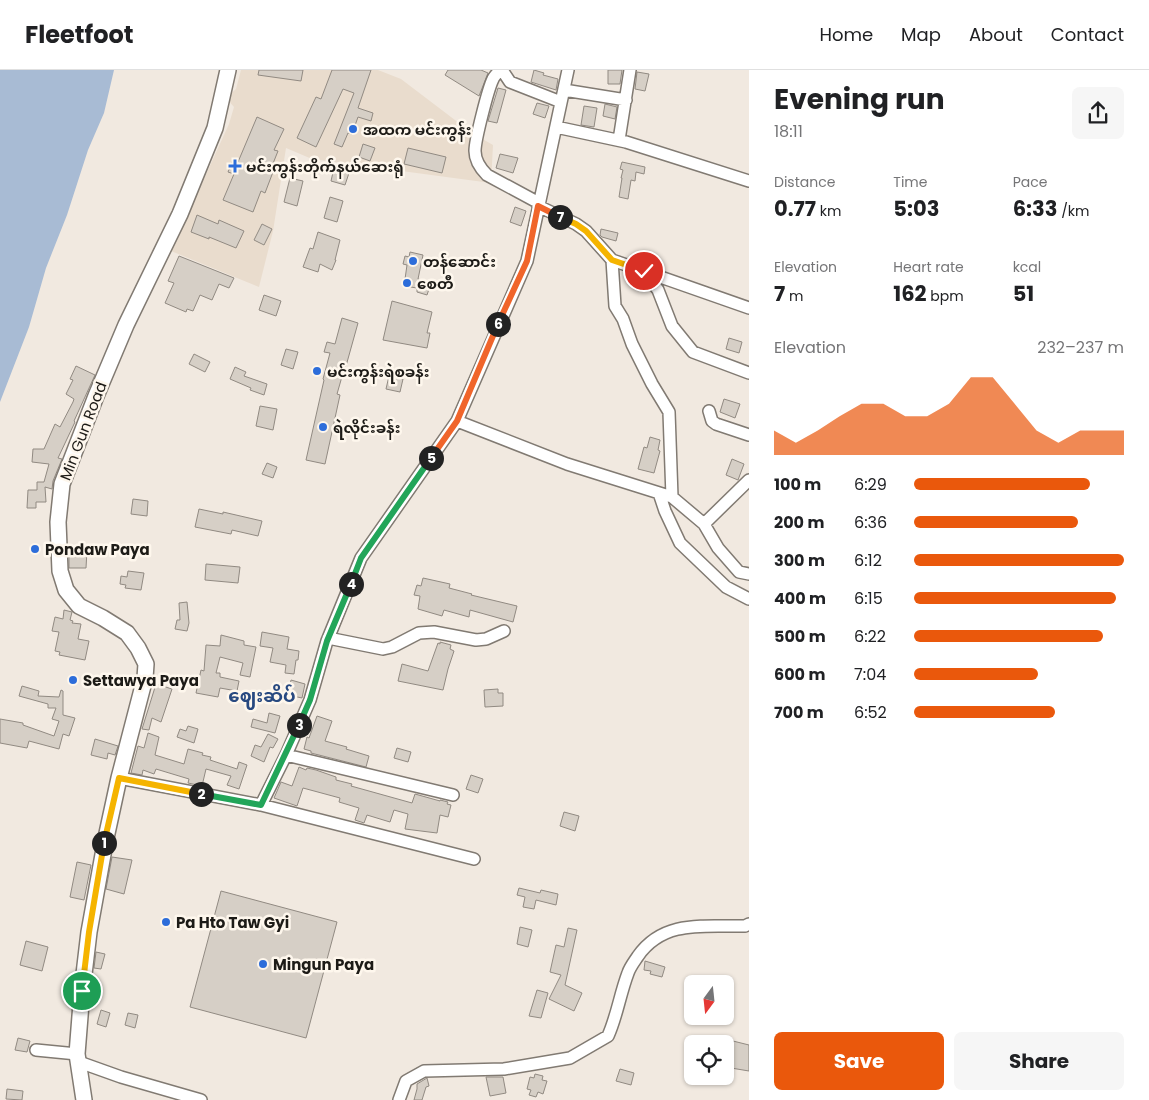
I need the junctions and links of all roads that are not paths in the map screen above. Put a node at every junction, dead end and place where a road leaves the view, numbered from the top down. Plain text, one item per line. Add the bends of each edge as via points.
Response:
1 (228, 70) edge
2 (501, 70) edge
3 (568, 70) edge
4 (630, 70) edge
5 (563, 96) junction
6 (626, 100) junction
7 (556, 127) junction
8 (619, 140) junction
9 (749, 181) edge
10 (538, 204) junction
11 (612, 260) junction
12 (644, 271) junction
13 (749, 308) edge
14 (749, 373) edge
15 (709, 411) dead end
16 (457, 421) junction
17 (749, 435) edge
18 (749, 480) edge
19 (659, 493) junction
20 (672, 497) junction
21 (704, 524) junction
22 (749, 574) edge
23 (749, 599) edge
24 (504, 631) dead end
25 (328, 638) junction
26 (286, 755) junction
27 (119, 778) junction
28 (453, 795) dead end
29 (261, 805) junction
30 (474, 859) dead end
31 (749, 924) edge
32 (36, 1050) dead end
33 (78, 1058) junction
34 (84, 1100) edge
35 (202, 1100) edge
36 (399, 1100) edge

1 - 27 street, Min Gun Road via 215,128 180,214 103,378 62,484 58,522 60,571 66,590 79,606 127,633 146,664 146,678
2 - 5 street via 510,82
2 - 10 street via 492,80 476,140 477,160 487,175
3 - 5 street
4 - 6 street
5 - 6 street
5 - 7 street
6 - 8 street
7 - 8 street
7 - 10 street
8 - 9 street
10 - 11 street via 581,227
10 - 16 street via 527,261
11 - 12 street
11 - 20 street via 615,306 669,412
12 - 13 street
12 - 14 street via 658,290 672,326 693,352
15 - 17 street via 716,424
16 - 19 street via 567,464
16 - 25 street via 361,558
18 - 21 street
19 - 20 street
19 - 23 street via 680,542 726,587
20 - 21 street
21 - 22 street via 718,548 739,572
24 - 25 street via 476,640 434,632 419,633 383,650
25 - 26 street via 310,700
26 - 28 street
26 - 29 street
27 - 29 street
27 - 33 street, Min Gun Road via 89,932
29 - 30 street
31 - 36 street via 680,928 654,939 629,970 608,1036 570,1058 504,1069 424,1071 406,1081
32 - 33 street
33 - 34 street, Min Gun Road
33 - 35 street via 121,1077

